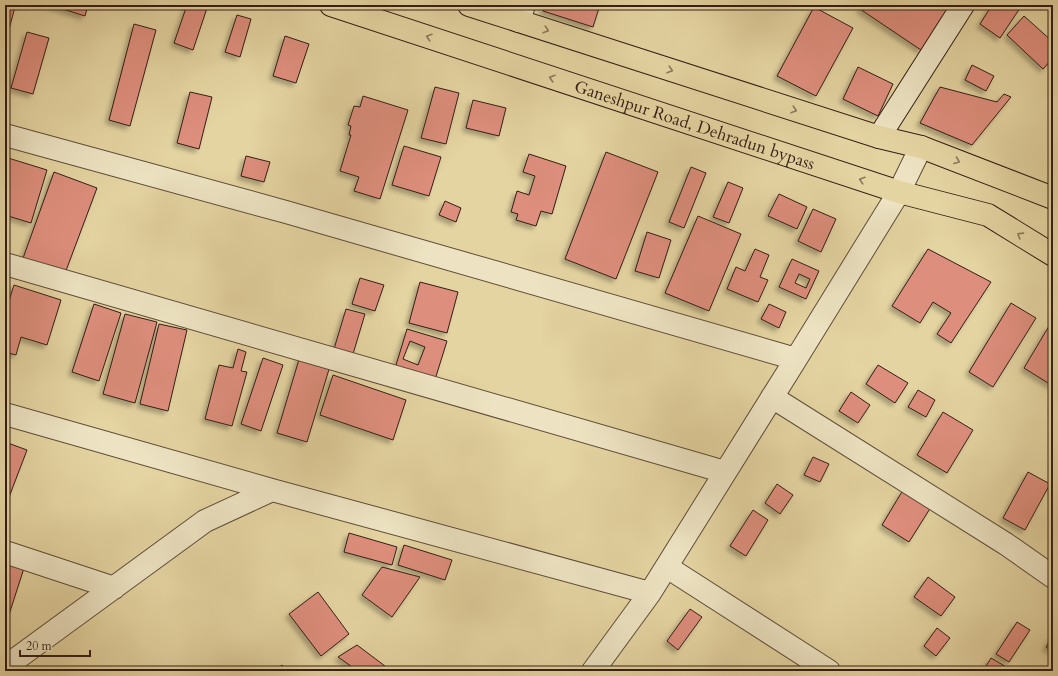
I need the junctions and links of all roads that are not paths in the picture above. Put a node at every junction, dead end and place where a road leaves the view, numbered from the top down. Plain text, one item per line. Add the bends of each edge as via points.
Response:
1 (332, 5) edge
2 (469, 5) edge
3 (962, 5) edge
4 (521, 13) edge
5 (5, 135) edge
6 (880, 137) junction
7 (921, 147) junction
8 (899, 192) junction
9 (1053, 198) edge
10 (1053, 255) edge
11 (5, 264) edge
12 (796, 359) junction
13 (772, 397) junction
14 (5, 414) edge
15 (726, 472) junction
16 (272, 490) junction
17 (5, 552) edge
18 (667, 567) junction
19 (1053, 577) edge
20 (114, 588) junction
21 (650, 593) junction
22 (5, 666) edge
23 (593, 671) edge
24 (829, 671) edge

8 -> 1 main road, Ganeshpur Road, Dehradun bypass
2 - 4 main road
3 - 6 street
4 -> 6 main road
5 - 12 street
6 - 7 main road
7 - 8 street
7 -> 9 main road
10 -> 8 main road, Ganeshpur Road, Dehradun bypass via 988,215
8 - 12 street
11 - 15 street
12 - 13 street
13 - 15 street
13 - 19 street via 1006,544
14 - 16 street
15 - 18 street
16 - 20 street via 205,521
16 - 21 street
17 - 20 street
18 - 21 street
18 - 24 street
20 - 22 street
21 - 23 street

